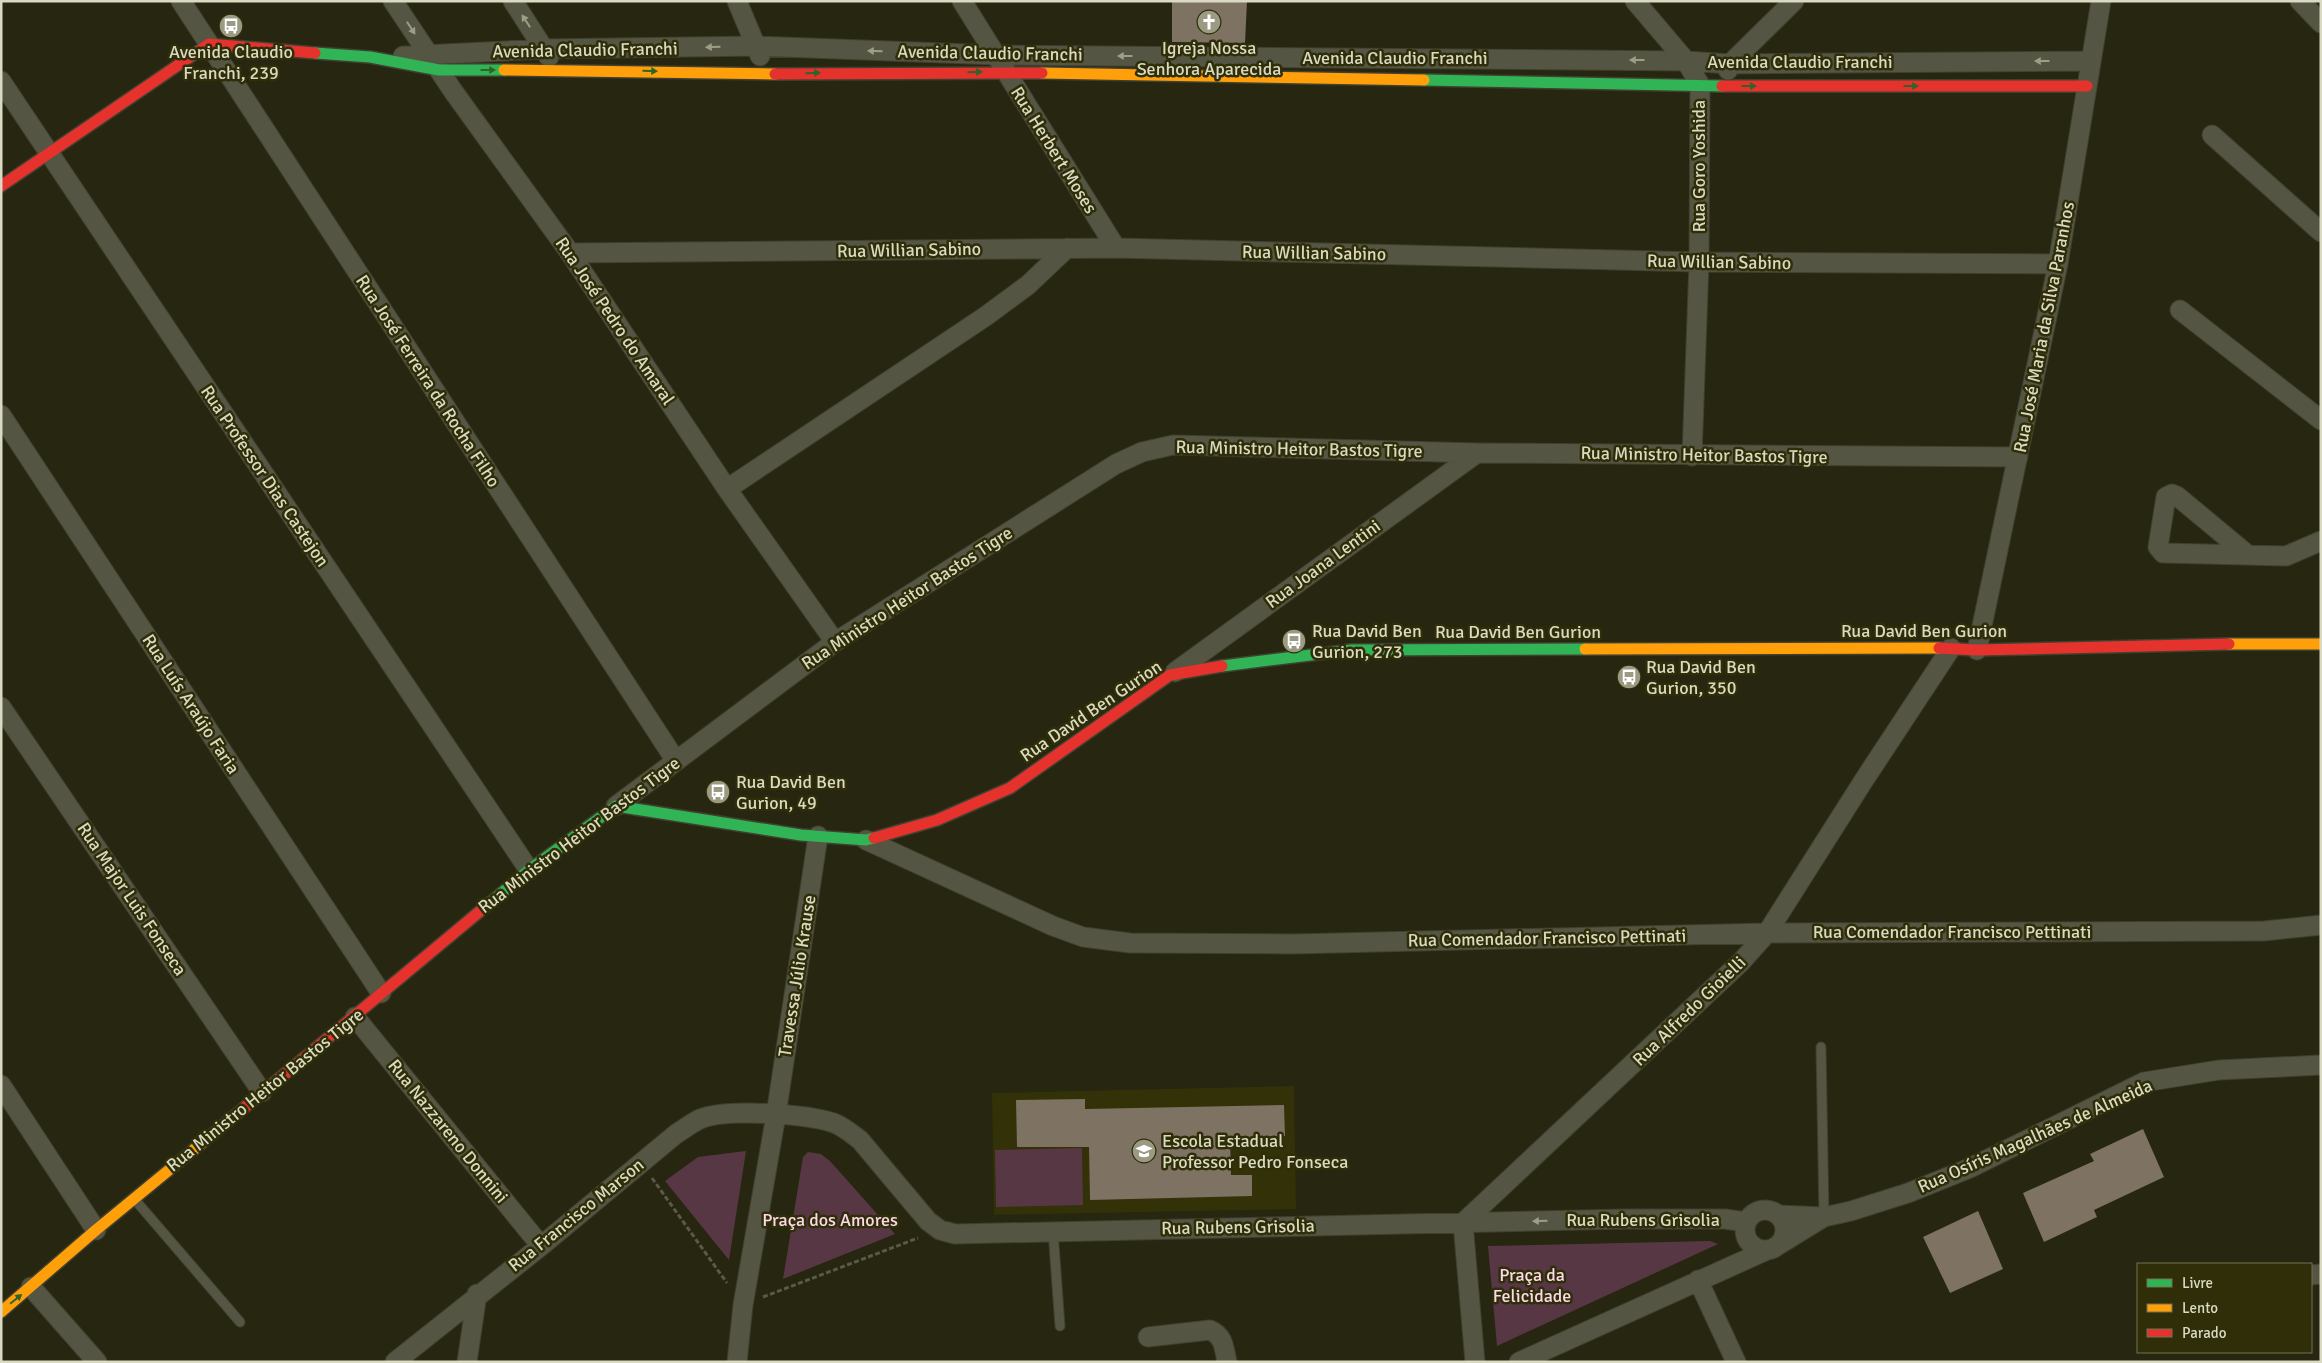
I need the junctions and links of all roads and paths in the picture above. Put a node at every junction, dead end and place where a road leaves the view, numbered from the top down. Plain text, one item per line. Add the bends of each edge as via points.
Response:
1 (180, 1) edge
2 (393, 1) edge
3 (513, 1) edge
4 (737, 1) edge
5 (962, 1) edge
6 (1636, 1) edge
7 (1794, 1) edge
8 (2101, 1) edge
9 (2300, 1) edge
10 (2321, 23) edge
11 (209, 44) junction
12 (758, 46) junction
13 (543, 49) junction
14 (370, 57) joint
15 (1686, 61) junction
16 (2091, 61) junction
17 (434, 62) junction
18 (1001, 63) junction
19 (1730, 64) junction
20 (559, 70) junction
21 (766, 74) junction
22 (1, 81) edge
23 (1700, 84) junction
24 (1726, 86) junction
25 (2087, 86) junction
26 (2212, 134) dead end
27 (50, 154) junction
28 (1, 186) edge
29 (2321, 232) edge
30 (1067, 248) junction
31 (1116, 248) junction
32 (570, 253) junction
33 (1699, 262) junction
34 (2058, 264) junction
35 (2180, 310) dead end
36 (1, 415) edge
37 (2321, 420) edge
38 (1477, 453) junction
39 (1692, 456) junction
40 (2018, 458) junction
41 (727, 489) junction
42 (2321, 541) edge
43 (2248, 556) junction
44 (835, 642) junction
45 (2321, 644) edge
46 (1951, 648) junction
47 (1977, 650) junction
48 (1170, 675) junction
49 (1, 707) edge
50 (676, 761) junction
51 (616, 806) junction
52 (818, 836) junction
53 (866, 840) junction
54 (529, 870) junction
55 (2321, 925) edge
56 (1767, 933) junction
57 (381, 993) junction
58 (355, 1017) junction
59 (1821, 1047) dead end
60 (2321, 1065) edge
61 (1, 1085) edge
62 (262, 1092) junction
63 (776, 1115) junction
64 (641, 1162) junction
65 (134, 1198) junction
66 (1778, 1215) junction
67 (1824, 1217) junction
68 (1746, 1222) junction
69 (1463, 1223) junction
70 (96, 1230) junction
71 (940, 1230) junction
72 (1053, 1231) junction
73 (541, 1246) junction
74 (1765, 1246) junction
75 (1698, 1280) junction
76 (31, 1287) junction
77 (477, 1294) junction
78 (743, 1305) junction
79 (1, 1312) edge
80 (240, 1322) dead end
81 (1060, 1326) dead end
82 (1148, 1337) dead end
83 (1541, 1357) edge
84 (97, 1362) edge
85 (395, 1362) edge
86 (467, 1362) edge
87 (737, 1362) edge
88 (1227, 1362) edge
89 (1475, 1362) edge
90 (1518, 1362) edge
91 (1736, 1362) edge

1 - 11 street, Rua José Ferreira da Rocha Filho
2 -> 17 street, Rua José Pedro do Amaral
13 -> 3 street
4 - 12 street
5 - 18 street, Rua Herbert Moses
6 - 15 street, Rua Goro Yoshida
7 - 19 street
8 - 16 street, Rua José Maria da Silva Paranhos
9 - 10 street
11 - 14 street, Avenida Claudio Franchi
11 - 27 street
11 - 50 street, Rua José Ferreira da Rocha Filho
12 -> 13 street, Avenida Claudio Franchi
18 -> 12 street, Avenida Claudio Franchi
12 - 21 street
13 - 17 street, Avenida Claudio Franchi
13 - 20 street
14 - 17 street, Avenida Claudio Franchi
15 -> 18 street, Avenida Claudio Franchi
15 - 19 street, Avenida Claudio Franchi
15 - 23 street, Rua Goro Yoshida
16 -> 19 street, Avenida Claudio Franchi
16 - 25 street, Rua José Maria da Silva Paranhos
17 -> 20 street, Avenida Claudio Franchi
17 - 32 street, Rua José Pedro do Amaral
21 -> 18 street, Avenida Claudio Franchi
18 - 23 street, Avenida Claudio Franchi
18 - 31 street, Rua Herbert Moses
19 - 24 street
20 -> 21 street, Avenida Claudio Franchi
22 - 27 street, Rua Professor Dias Castejon
23 - 24 street, Avenida Claudio Franchi
23 - 33 street, Rua Goro Yoshida
24 -> 25 street, Avenida Claudio Franchi
25 - 34 street, Rua José Maria da Silva Paranhos
26 - 29 street
27 - 28 street
27 - 54 street, Rua Professor Dias Castejon
30 - 31 street, Rua Willian Sabino
30 - 32 street, Rua Willian Sabino
30 - 41 street via 1028,285 986,316
31 - 33 street, Rua Willian Sabino
32 - 41 street, Rua José Pedro do Amaral
33 - 34 street, Rua Willian Sabino
33 - 39 street, Rua Goro Yoshida
34 - 40 street, Rua José Maria da Silva Paranhos
35 - 37 street
36 - 57 street, Rua Luís Araújo Faria
38 - 39 street, Rua Ministro Heitor Bastos Tigre
38 - 44 street, Rua Ministro Heitor Bastos Tigre via 1173,444 1142,452 1116,464
38 - 48 street, Rua Joana Lentini
39 - 40 street, Rua Ministro Heitor Bastos Tigre
40 - 47 street, Rua José Maria da Silva Paranhos
41 - 44 street, Rua José Pedro do Amaral
42 - 43 street via 2286,556
43 - 43 street via 2163,554 2158,547 2166,498 2172,494 2177,496
44 - 50 street, Rua Ministro Heitor Bastos Tigre
45 - 47 street, Rua David Ben Gurion
46 - 47 street, Rua David Ben Gurion
46 - 48 street, Rua David Ben Gurion via 1352,650 1252,661
46 - 56 street, Rua Alfredo Gioielli
48 - 53 street, Rua David Ben Gurion via 1010,788 937,820
49 - 62 street, Rua Major Luis Fonseca
50 - 51 street, Rua Ministro Heitor Bastos Tigre
51 - 52 street, Rua David Ben Gurion
51 - 54 street, Rua Ministro Heitor Bastos Tigre
52 - 53 street, Rua David Ben Gurion
52 - 63 street, Travessa Júlio Krause
53 - 56 street, Rua Comendador Francisco Pettinati via 1053,926 1102,941 1293,944
54 - 57 street, Rua Ministro Heitor Bastos Tigre
55 - 56 street, Rua Comendador Francisco Pettinati via 2249,932
56 - 69 street, Rua Alfredo Gioielli via 1741,962
57 - 58 street, Rua Ministro Heitor Bastos Tigre
58 - 62 street, Rua Ministro Heitor Bastos Tigre
58 - 73 street, Rua Nazzareno Donnini
59 - 67 lane
60 - 67 street, Rua Osíris Magalhães de Almeida via 2218,1070 2144,1082 1970,1168 1908,1193
61 - 70 street
62 - 65 street, Rua Ministro Heitor Bastos Tigre
63 - 64 street, Rua Francisco Marson via 727,1114 700,1119
63 - 71 street via 835,1124 848,1131 860,1140 928,1221
63 - 78 street, Travessa Júlio Krause
64 - 73 street, Rua Francisco Marson
64 - 78 path
65 - 70 street, Rua Ministro Heitor Bastos Tigre
65 - 80 lane
66 - 67 street, Rua Osíris Magalhães de Almeida
66 - 68 street via 1772,1211 1756,1211
66 - 74 street via 1785,1229
67 - 74 street, Rua Osíris Magalhães de Almeida
68 -> 69 street, Rua Rubens Grisolia via 1725,1218
68 - 74 street via 1745,1238
69 - 72 street, Rua Rubens Grisolia
69 - 89 street
70 - 76 street, Rua Ministro Heitor Bastos Tigre
71 - 72 street, Rua Rubens Grisolia via 955,1234
71 - 78 path
72 - 81 lane
73 - 77 street, Rua Francisco Marson
74 - 75 street, Rua Osíris Magalhães de Almeida
75 - 83 street, Rua Osíris Magalhães de Almeida
75 - 91 street
79 -> 76 street, Rua Ministro Heitor Bastos Tigre
76 - 84 street
77 - 85 street, Rua Francisco Marson
77 - 86 street
78 - 87 street, Travessa Júlio Krause
82 - 88 street via 1210,1330 1222,1340
83 - 90 street, Rua Osíris Magalhães de Almeida

